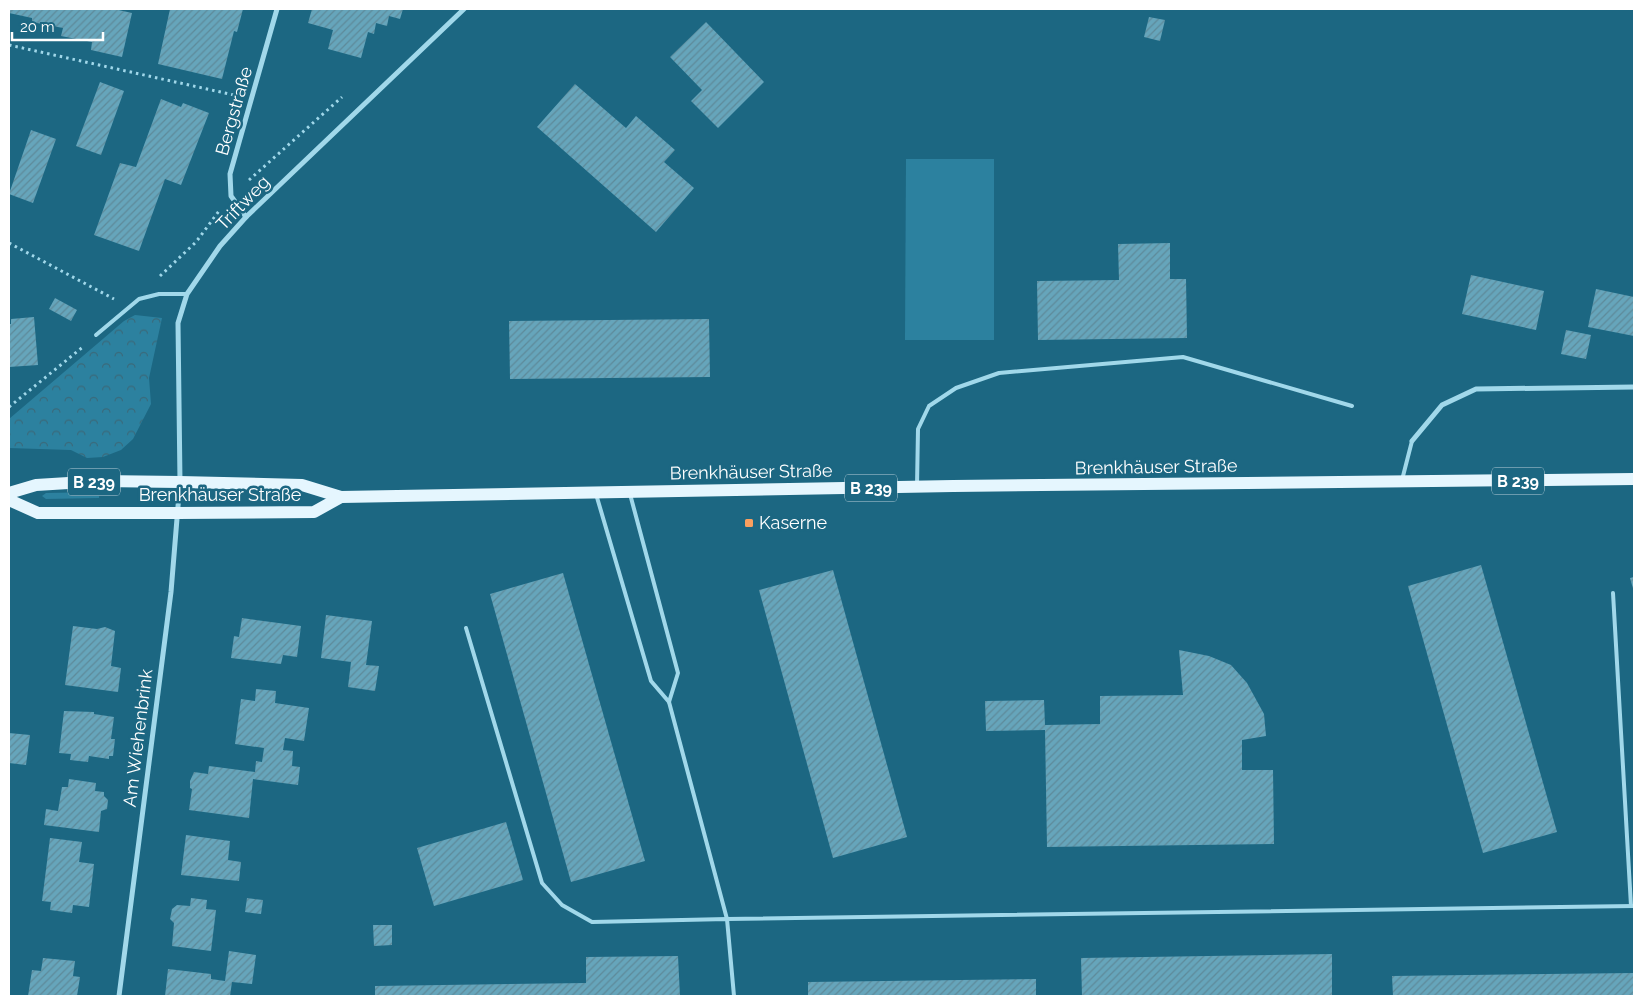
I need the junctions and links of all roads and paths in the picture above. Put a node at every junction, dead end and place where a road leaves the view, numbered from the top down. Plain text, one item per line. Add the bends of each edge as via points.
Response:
1 (277, 9) edge
2 (464, 9) edge
3 (9, 45) edge
4 (252, 99) junction
5 (246, 217) junction
6 (9, 243) edge
7 (187, 294) junction
8 (130, 306) junction
9 (96, 336) joint
10 (1634, 387) edge
11 (1352, 406) dead end
12 (9, 407) edge
13 (1412, 441) joint
14 (1634, 479) edge
15 (180, 482) junction
16 (1401, 482) junction
17 (917, 487) junction
18 (596, 492) junction
19 (630, 492) junction
20 (9, 493) edge
21 (341, 497) junction
22 (9, 500) edge
23 (177, 513) junction
24 (1613, 593) dead end
25 (466, 628) dead end
26 (669, 702) junction
27 (1633, 906) edge
28 (727, 920) junction
29 (119, 996) edge
30 (734, 996) edge

1 - 4 street, Bergstraße
2 - 5 street, Triftweg
3 - 4 path
4 - 5 street, Bergstraße via 230,174 231,196
5 - 7 street, Triftweg via 220,246
6 - 8 path
7 - 8 lane via 159,294 139,299
7 - 15 street, Triftweg via 178,323
8 - 9 lane
9 - 12 path
10 - 13 street via 1476,389 1442,405
11 - 17 lane via 1183,357 999,373 956,388 929,406 918,428
13 - 16 lane
14 - 16 main road, Brenkhäuser Straße / B 239
15 - 20 main road, Brenkhäuser Straße / B 239 via 102,481 36,485
15 - 21 main road, Brenkhäuser Straße / B 239 via 302,485
15 - 23 street, Am Wiehenbrink
16 - 17 main road, Brenkhäuser Straße / B 239
17 - 19 main road, Brenkhäuser Straße / B 239
18 - 19 main road, Brenkhäuser Straße / B 239
18 - 21 main road, Brenkhäuser Straße / B 239
18 - 26 lane via 651,682
19 - 26 lane via 678,673
21 - 23 main road, Brenkhäuser Straße / B 239 via 314,512
22 - 23 main road, Brenkhäuser Straße / B 239 via 38,513
23 - 29 street, Am Wiehenbrink via 171,592
24 - 27 lane
25 - 28 lane via 542,883 562,905 592,922
26 - 28 lane
27 - 28 lane
28 - 30 lane

